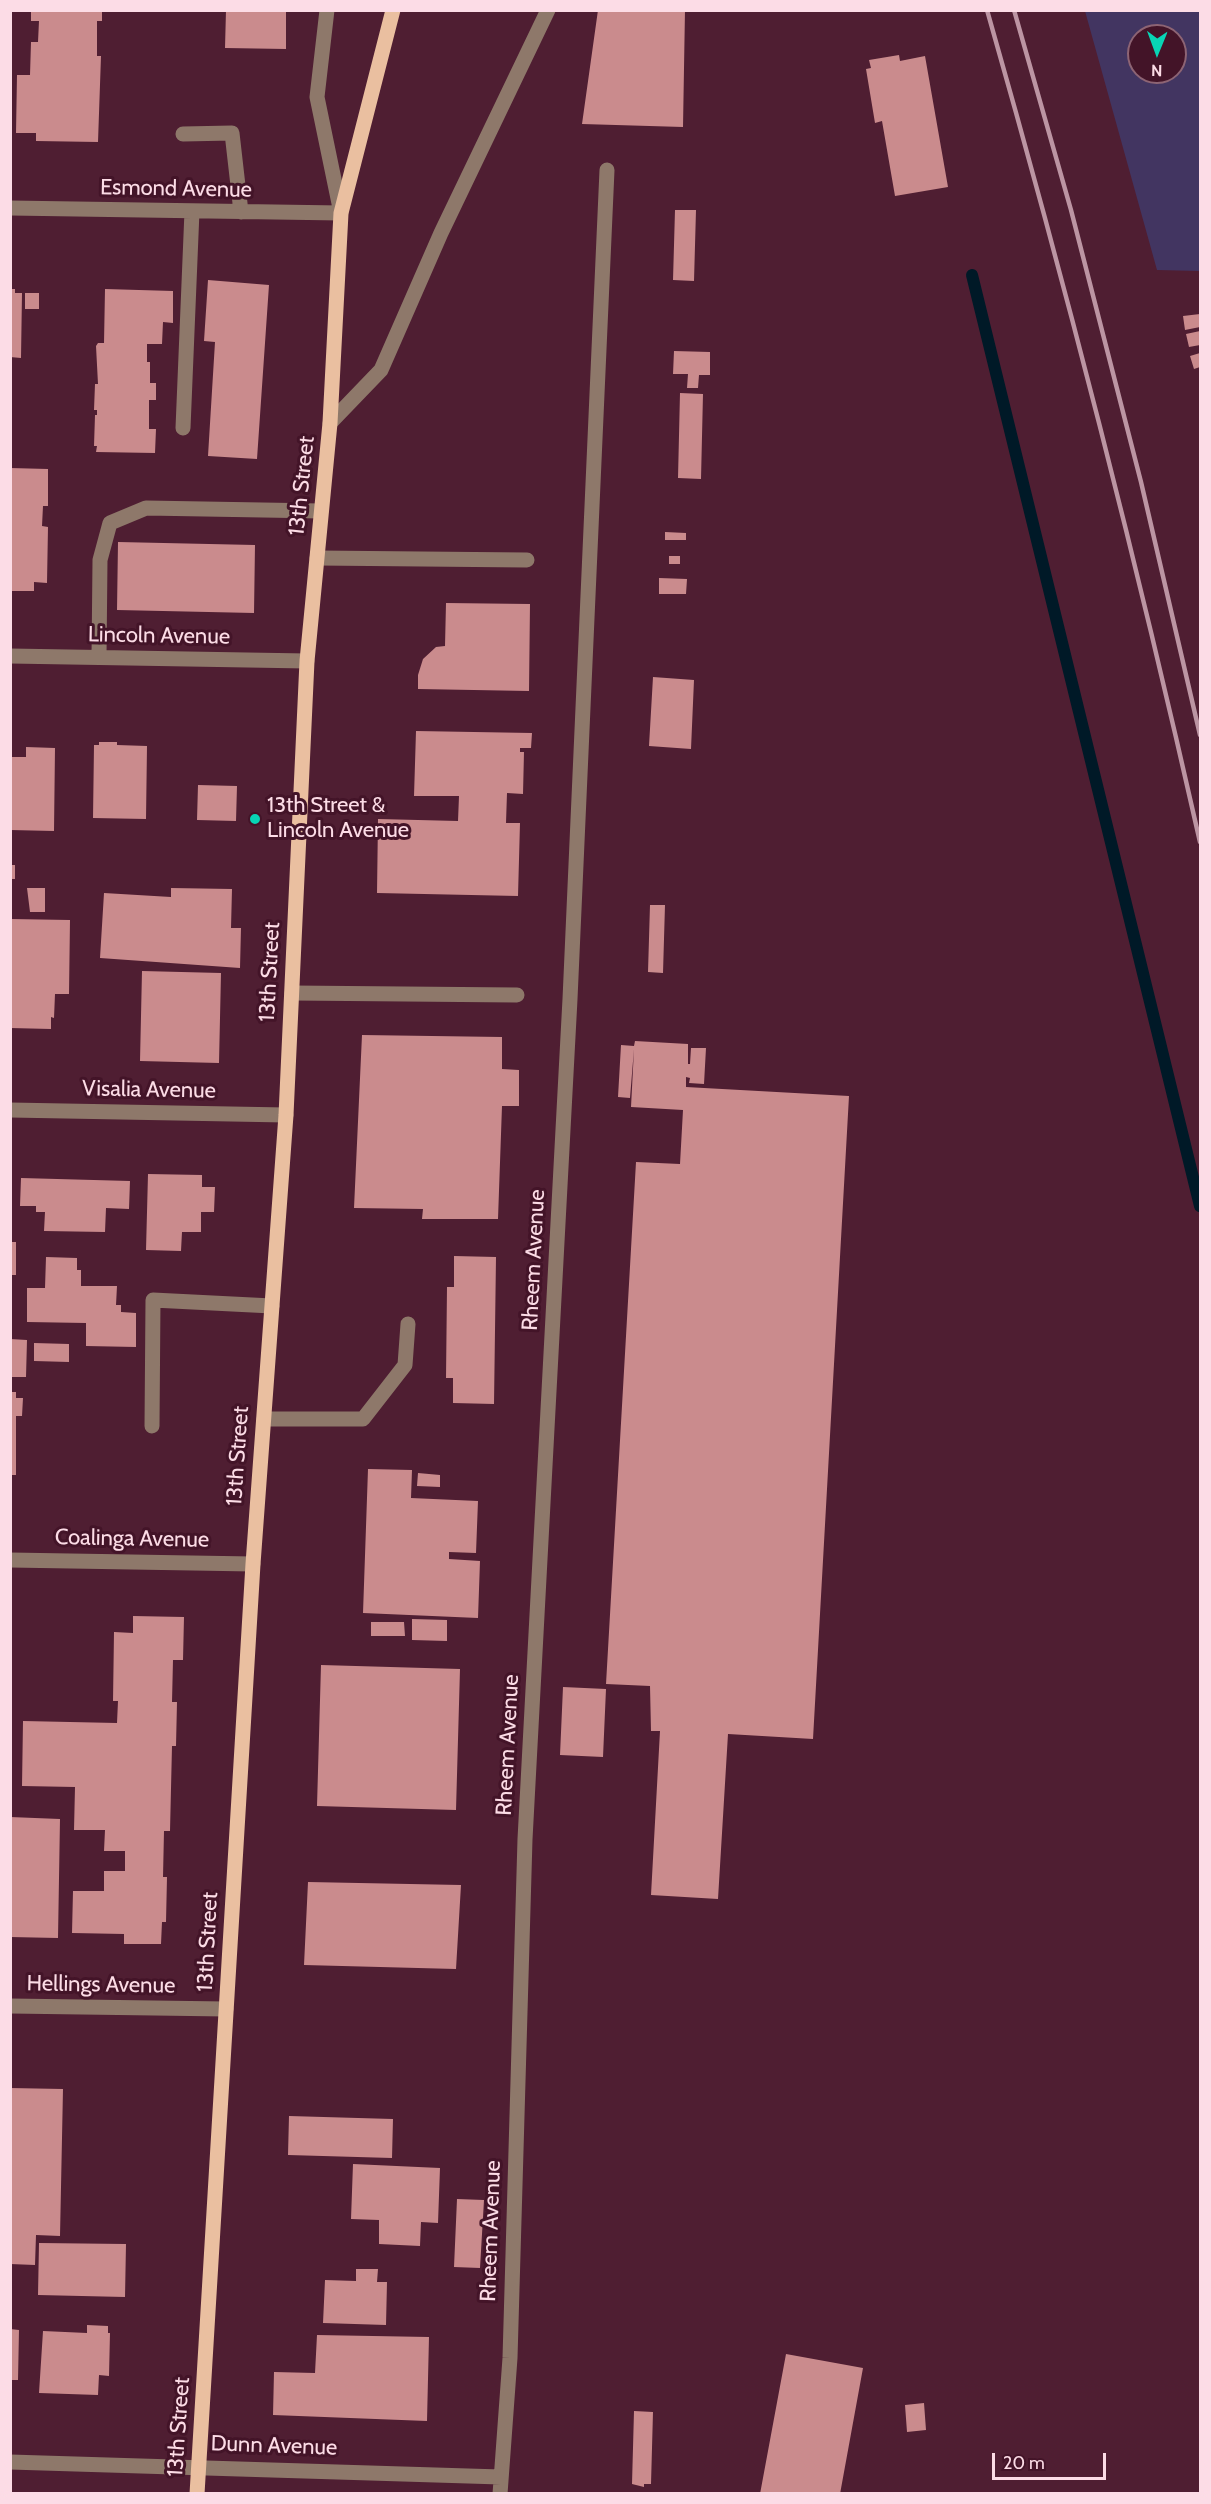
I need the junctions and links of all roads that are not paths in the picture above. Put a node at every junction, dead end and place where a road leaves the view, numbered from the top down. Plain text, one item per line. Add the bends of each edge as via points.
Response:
1 (327, 10) edge
2 (393, 10) edge
3 (548, 10) edge
4 (183, 134) dead end
5 (607, 170) dead end
6 (10, 208) edge
7 (192, 212) junction
8 (241, 212) junction
9 (341, 213) junction
10 (330, 423) junction
11 (183, 428) dead end
12 (321, 511) junction
13 (317, 558) junction
14 (527, 560) dead end
15 (10, 656) edge
16 (99, 657) junction
17 (307, 661) junction
18 (292, 993) junction
19 (517, 995) dead end
20 (10, 1110) edge
21 (286, 1115) junction
22 (272, 1306) junction
23 (408, 1324) dead end
24 (264, 1419) junction
25 (152, 1426) dead end
26 (10, 1560) edge
27 (253, 1564) junction
28 (10, 2006) edge
29 (226, 2009) junction
30 (10, 2462) edge
31 (200, 2466) junction
32 (501, 2477) junction
33 (197, 2493) edge
34 (500, 2493) edge

1 - 9 street, 13th Street via 317,97
2 - 9 main road, 13th Street
3 - 10 street, 13th Street via 441,233 381,370
4 - 8 street via 232,133
5 - 32 street, Rheem Avenue via 570,999 525,1839 510,2358
6 - 7 street, Esmond Avenue
7 - 8 street, Esmond Avenue
7 - 11 street
8 - 9 street, Esmond Avenue
9 - 10 main road, 13th Street
10 - 12 main road, 13th Street
12 - 13 main road, 13th Street
12 - 16 street via 146,508 110,523 100,560
13 - 14 street
13 - 17 main road, 13th Street
15 - 16 street, Lincoln Avenue
16 - 17 street, Lincoln Avenue
17 - 18 main road, 13th Street
18 - 19 street
18 - 21 main road, 13th Street
20 - 21 street, Visalia Avenue
21 - 22 main road, 13th Street
22 - 24 main road, 13th Street
22 - 25 street via 153,1300
23 - 24 street via 405,1365 363,1419
24 - 27 main road, 13th Street
26 - 27 street, Coalinga Avenue
27 - 29 main road, 13th Street
28 - 29 street, Hellings Avenue
29 - 31 main road, 13th Street
30 - 31 street, Dunn Avenue
31 - 32 street, Dunn Avenue
31 - 33 main road, 13th Street
32 - 34 street, Rheem Avenue

